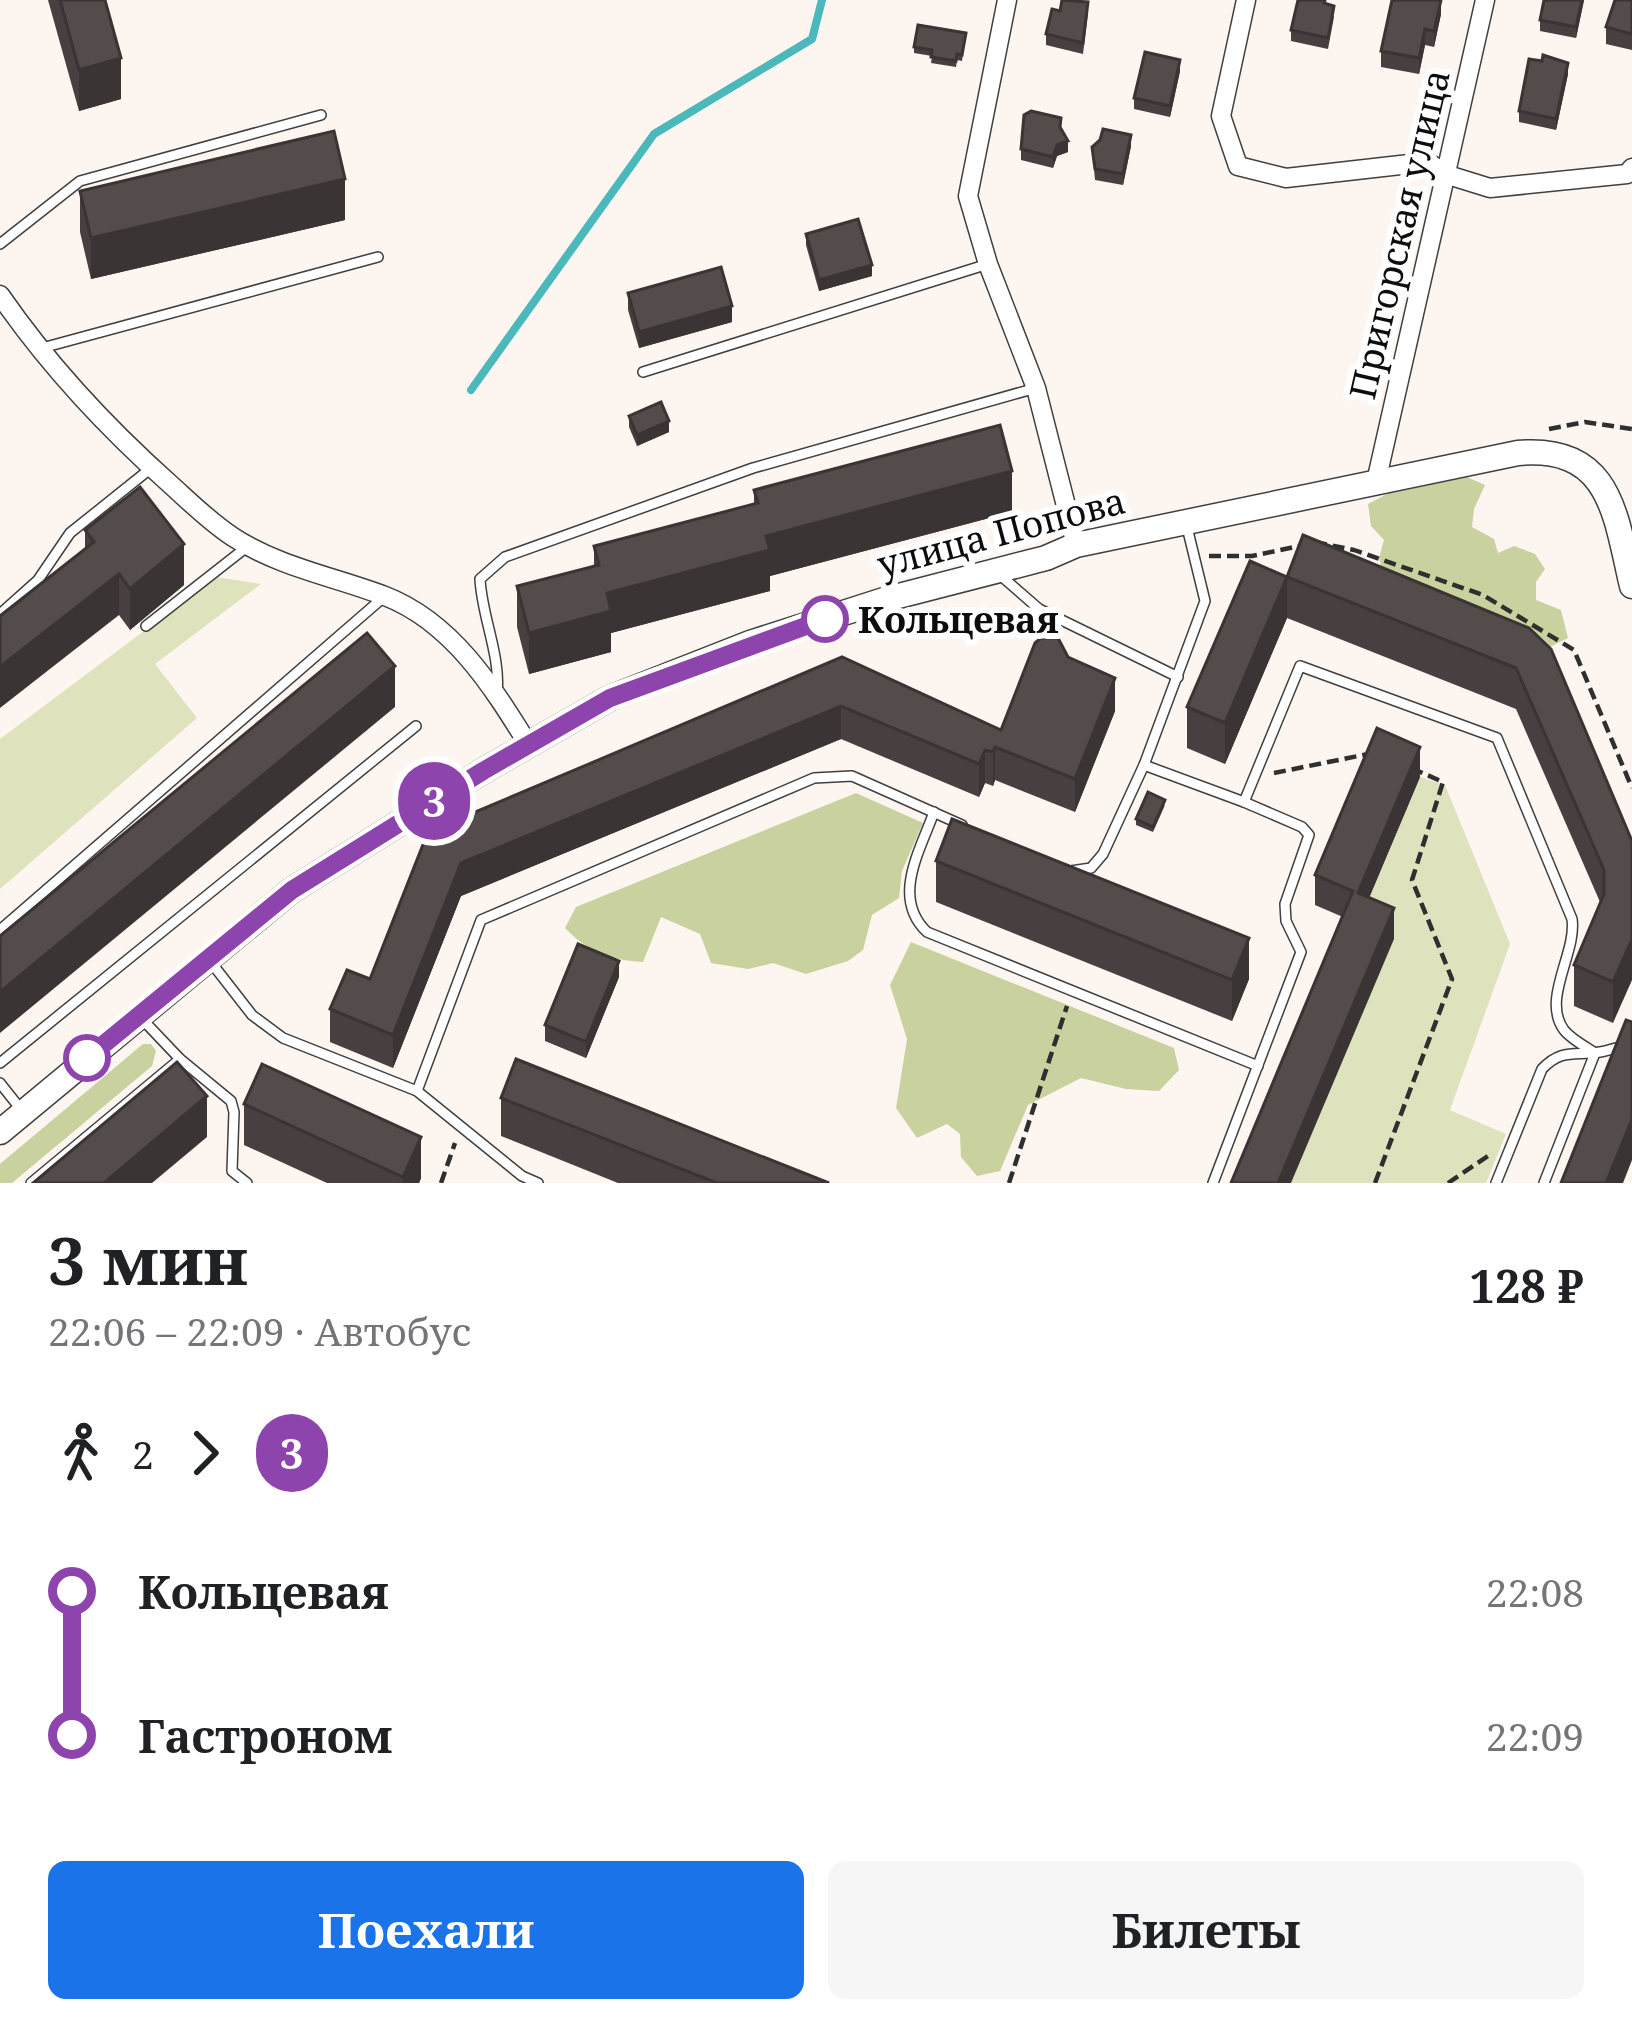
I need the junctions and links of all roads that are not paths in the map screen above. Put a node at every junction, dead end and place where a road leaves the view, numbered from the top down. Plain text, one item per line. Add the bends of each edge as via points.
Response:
1 (1007, 0) edge
2 (1246, 0) edge
3 (1485, 0) edge
4 (321, 115) dead end
5 (1632, 168) edge
6 (1448, 175) junction
7 (0, 244) edge
8 (379, 257) dead end
9 (988, 264) junction
10 (0, 295) edge
11 (37, 349) junction
12 (643, 372) dead end
13 (1036, 388) junction
14 (151, 467) junction
15 (1376, 482) junction
16 (1186, 522) junction
17 (1076, 545) junction
18 (248, 546) junction
19 (995, 570) junction
20 (1632, 586) edge
21 (385, 596) junction
22 (0, 614) edge
23 (146, 626) dead end
24 (1178, 676) junction
25 (497, 694) junction
26 (416, 725) dead end
27 (529, 744) junction
28 (1144, 765) junction
29 (1244, 802) junction
30 (934, 812) junction
31 (972, 829) edge
32 (1050, 862) edge
33 (0, 930) edge
34 (207, 957) junction
35 (138, 1015) junction
36 (1632, 1043) edge
37 (1594, 1053) junction
38 (180, 1059) junction
39 (0, 1063) edge
40 (1258, 1066) junction
41 (0, 1083) edge
42 (417, 1091) junction
43 (22, 1112) junction
44 (0, 1132) edge
45 (32, 1183) edge
46 (247, 1183) edge
47 (538, 1183) edge
48 (1213, 1183) edge
49 (1496, 1183) edge
50 (1544, 1183) edge

1 - 9 street via 968,196
2 - 6 street via 1221,116 1238,166 1286,178 1427,162
3 - 6 street, Пригорская улица
4 - 7 lane via 80,181
5 - 6 street via 1490,188
6 - 15 street, Пригорская улица
8 - 11 lane
9 - 12 lane
9 - 13 street
10 - 11 street
11 - 14 street
13 - 17 street
13 - 25 lane via 754,468 505,557 480,580
14 - 18 street
14 - 22 lane via 70,533 38,580
15 - 16 street, улица Попова
15 - 20 street, улица Попова via 1546,451 1568,457 1605,488
16 - 17 street, улица Попова
16 - 24 lane via 1205,601
17 - 19 street, улица Попова
18 - 21 street
18 - 23 lane
19 - 24 lane via 1039,609
19 - 27 street, улица Попова via 750,643 610,698
21 - 25 street via 438,625
21 - 33 lane
24 - 28 lane
25 - 27 street
26 - 39 lane
27 - 34 street, улица Попова via 292,890
28 - 29 lane
28 - 32 lane via 1090,868 1069,871
29 - 37 lane via 1300,666 1497,738 1572,919 1557,1014 1564,1031
29 - 40 lane via 1309,835 1285,904 1299,962
30 - 31 lane
30 - 40 lane via 908,884 908,905 927,932
30 - 42 lane via 852,776 814,778 481,920
34 - 35 street, улица Попова
34 - 42 lane via 252,1015 283,1038
35 - 38 lane
35 - 43 street, улица Попова
36 - 37 lane
37 - 49 lane via 1570,1051 1541,1069
37 - 50 lane
38 - 45 lane
38 - 46 lane via 231,1101 232,1172
40 - 48 lane
41 - 43 lane
42 - 47 lane
43 - 44 street, улица Попова

